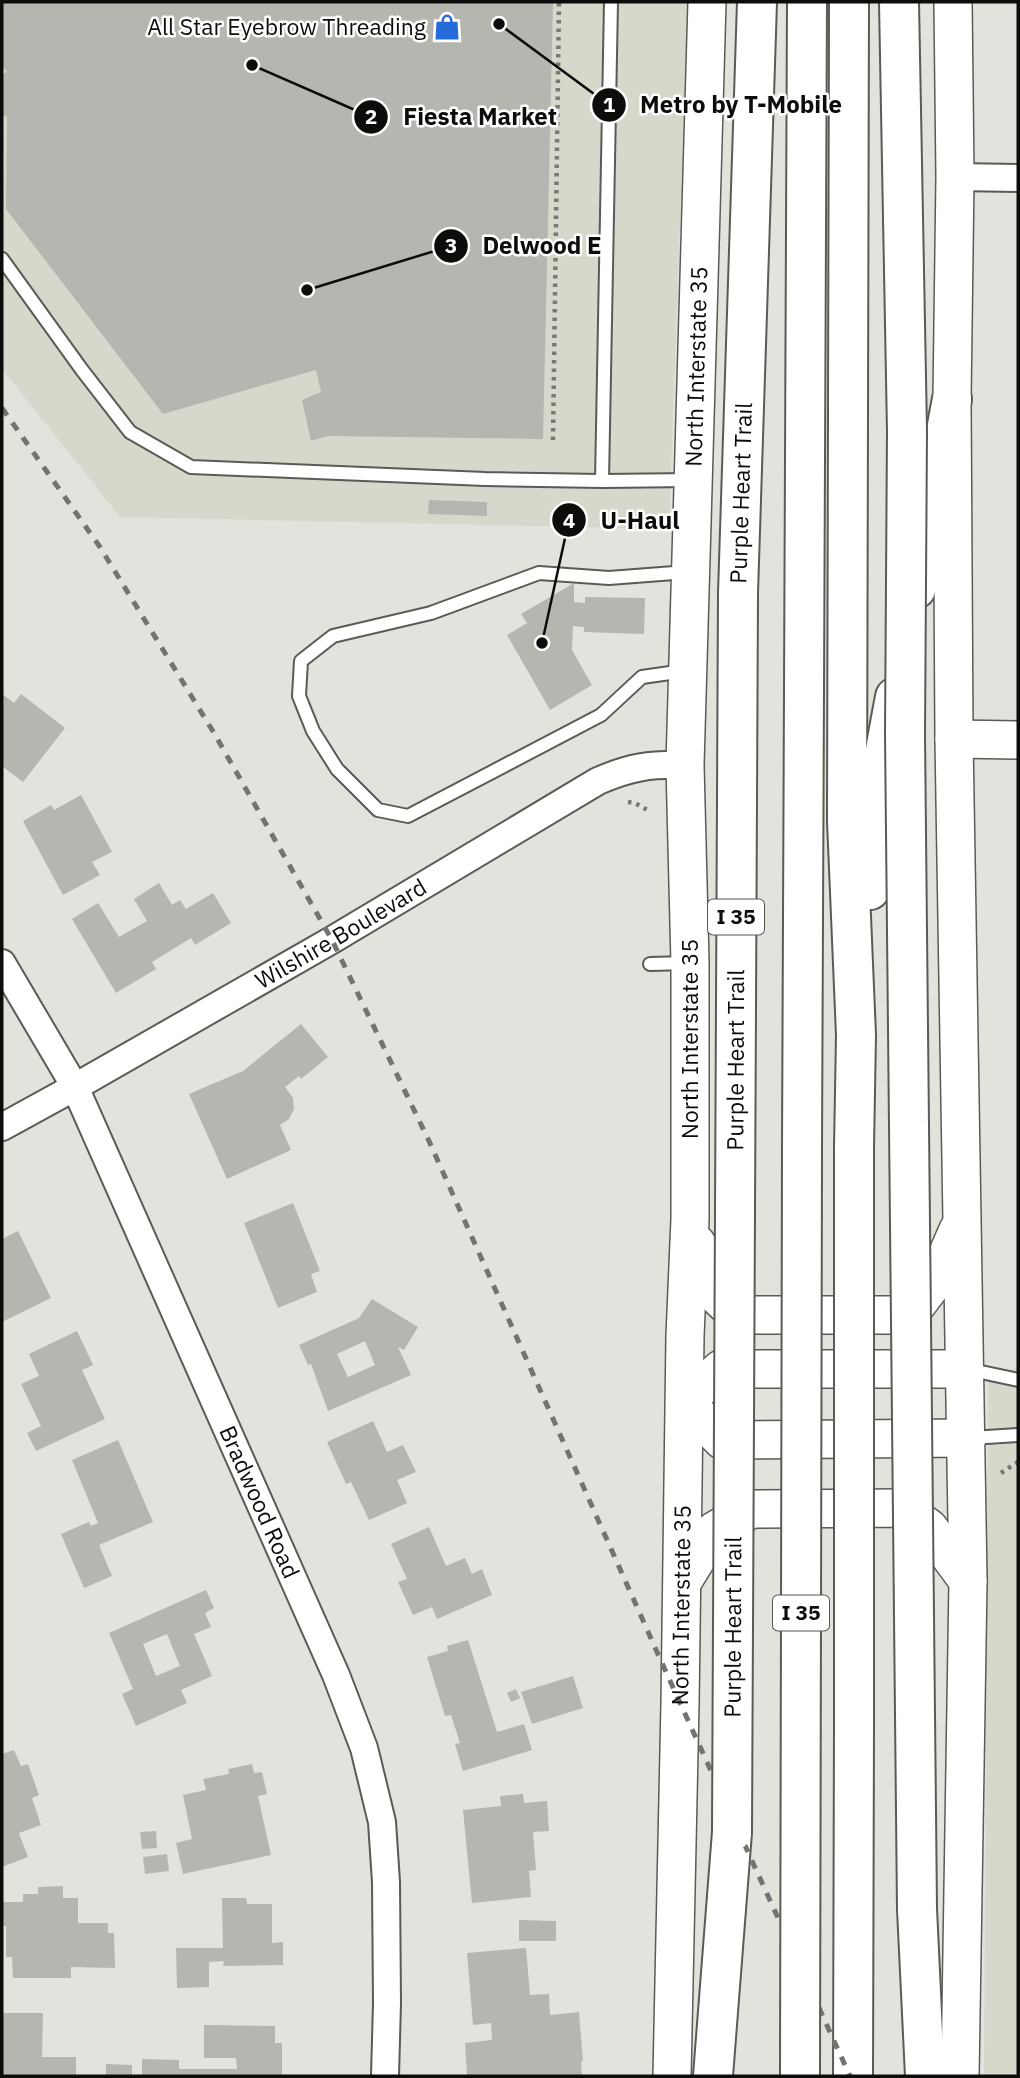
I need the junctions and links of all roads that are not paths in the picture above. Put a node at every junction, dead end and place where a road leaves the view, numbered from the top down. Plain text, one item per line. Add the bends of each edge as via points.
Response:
1 (611, 2) edge
2 (707, 2) edge
3 (757, 2) edge
4 (807, 2) edge
5 (849, 2) edge
6 (899, 2) edge
7 (953, 2) edge
8 (955, 177) junction
9 (1018, 178) edge
10 (2, 259) edge
11 (951, 399) junction
12 (692, 480) junction
13 (602, 481) junction
14 (691, 572) junction
15 (689, 670) junction
16 (954, 739) junction
17 (1018, 740) edge
18 (685, 765) junction
19 (2, 963) edge
20 (690, 963) junction
21 (650, 964) dead end
22 (856, 1035) junction
23 (75, 1087) junction
24 (2, 1127) edge
25 (963, 1218) junction
26 (690, 1219) junction
27 (964, 1369) junction
28 (1018, 1380) edge
29 (685, 1402) junction
30 (1018, 1435) edge
31 (967, 1438) junction
32 (968, 1581) junction
33 (682, 1582) junction
34 (732, 1832) junction
35 (917, 1909) junction
36 (385, 2076) edge
37 (672, 2076) edge
38 (713, 2076) edge
39 (736, 2076) edge
40 (800, 2076) edge
41 (853, 2076) edge
42 (912, 2076) edge
43 (925, 2076) edge
44 (960, 2076) edge

1 - 13 lane
2 - 12 main road, North Interstate 35
3 - 34 highway, Purple Heart Trail / I 35, bridge via 737,593
4 - 40 highway, I 35, bridge
5 - 22 highway, I 35 via 847,821
6 - 35 highway, bridge via 907,430 905,735
7 - 8 main road
8 - 9 street
8 - 11 main road
10 - 13 lane via 130,432 191,467
11 - 16 main road
11 - 22 highway via 881,772
12 - 13 lane
12 - 14 main road, North Interstate 35
14 - 15 main road, North Interstate 35
14 - 15 lane via 609,578 540,573 431,613 333,636 301,661 299,696 313,731 337,769 378,810 408,816 601,715 642,677
15 - 18 main road, North Interstate 35
16 - 17 main road
16 - 25 main road
18 - 20 main road, North Interstate 35
18 - 23 street, Wilshire Boulevard via 645,765 598,780 391,906
19 - 23 street, Bradwood Road
20 - 21 lane
20 - 26 main road, North Interstate 35
22 - 41 highway, I 35, bridge
23 - 24 street, Wilshire Boulevard
23 - 36 street, Bradwood Road via 364,1748 382,1822 386,1882
25 - 26 main road via 937,1278 909,1315 737,1315 710,1289
25 - 27 main road
26 - 29 main road, North Interstate 35
27 - 28 lane
27 - 29 main road via 721,1369
27 - 31 main road
29 - 31 main road via 722,1440
29 - 33 main road, North Interstate 35
30 - 31 lane
31 - 32 main road
32 - 33 main road via 929,1528 902,1508 874,1508 751,1509 715,1531
32 - 44 main road
33 - 37 main road, North Interstate 35
34 - 38 highway
34 - 39 highway, Purple Heart Trail / I 35
35 - 42 highway
35 - 43 highway

